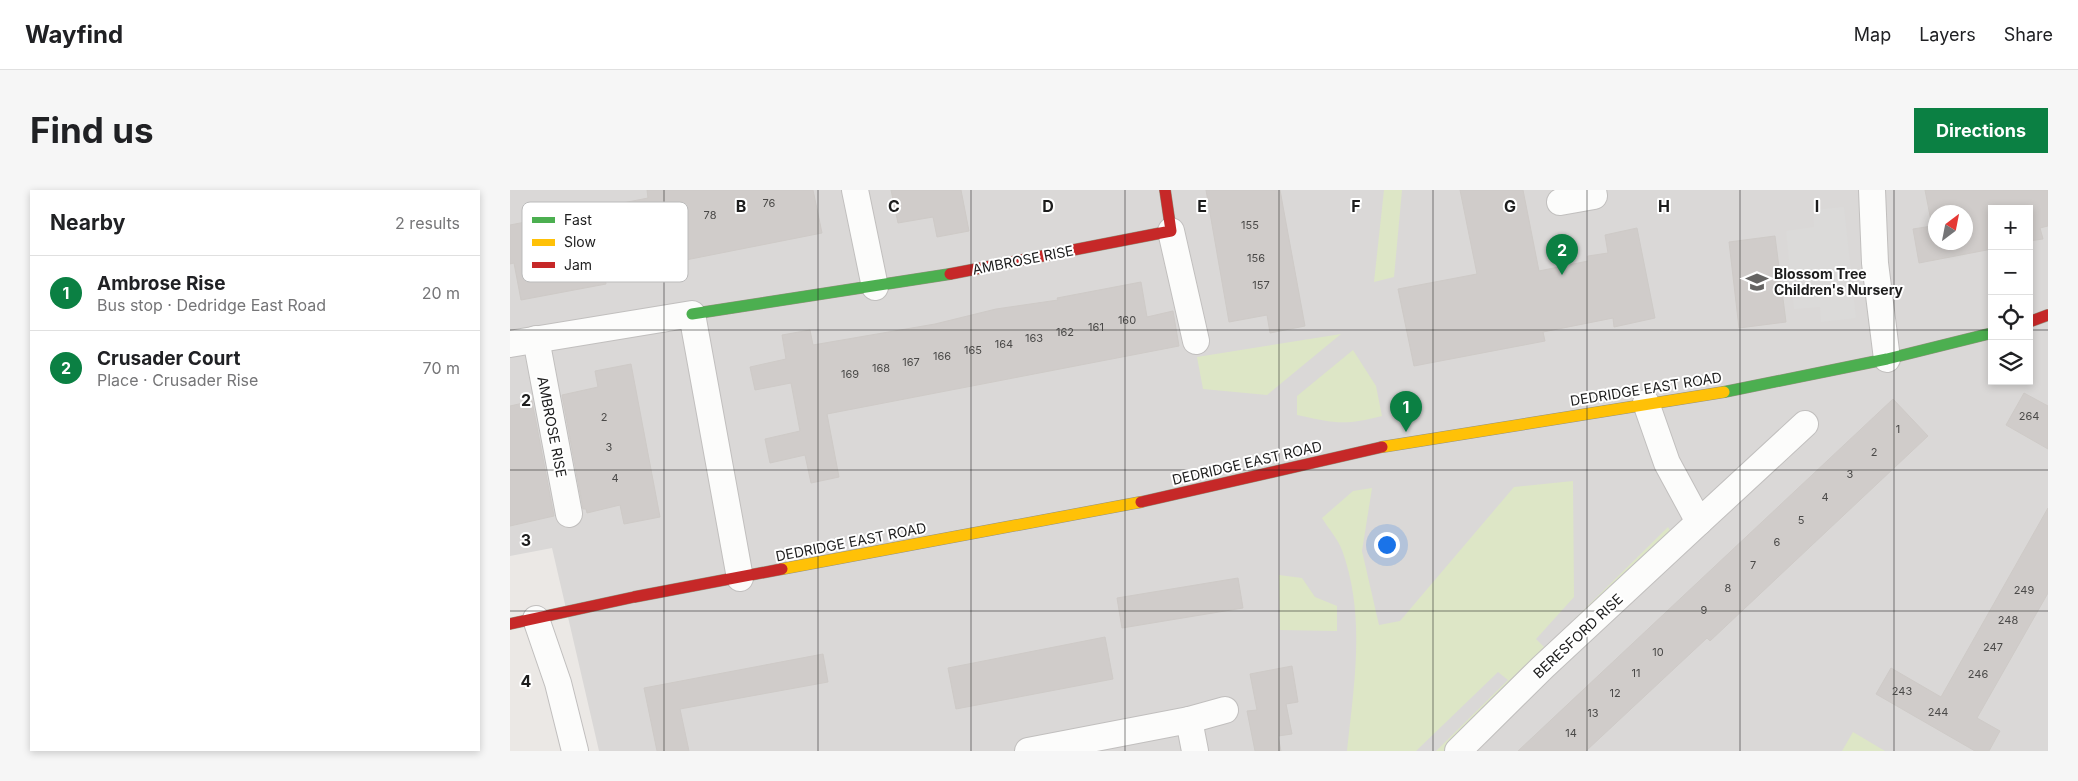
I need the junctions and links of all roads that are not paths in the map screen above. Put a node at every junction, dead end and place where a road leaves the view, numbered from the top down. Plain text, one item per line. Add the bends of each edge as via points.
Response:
1 (855, 190) edge
2 (1165, 190) edge
3 (1593, 190) edge
4 (1872, 190) edge
5 (1560, 202) dead end
6 (1171, 231) junction
7 (875, 287) junction
8 (692, 314) junction
9 (2048, 315) edge
10 (2033, 321) edge
11 (1988, 334) edge
12 (536, 339) junction
13 (1196, 341) dead end
14 (510, 344) edge
15 (1887, 358) junction
16 (1646, 403) junction
17 (1805, 424) dead end
18 (569, 514) dead end
19 (1699, 522) junction
20 (740, 578) junction
21 (536, 619) junction
22 (510, 624) edge
23 (1225, 710) dead end
24 (1189, 720) junction
25 (575, 751) edge
26 (1028, 751) edge
27 (1196, 751) edge
28 (1458, 751) edge

1 - 7 street
2 - 6 street
3 - 5 street via 1594,196
4 - 15 street via 1875,263
6 - 7 street, AMBROSE RISE
6 - 13 street
7 - 8 street, AMBROSE RISE
8 - 12 street, AMBROSE RISE
8 - 20 street
9 - 10 street
11 - 15 street, DEDRIDGE EAST ROAD
12 - 14 street, AMBROSE RISE
12 - 18 street, AMBROSE RISE
15 - 16 street, DEDRIDGE EAST ROAD via 1736,390
16 - 19 street via 1667,463
16 - 20 street, DEDRIDGE EAST ROAD via 1385,446 1144,501
17 - 19 street, BERESFORD RISE
19 - 28 street, BERESFORD RISE
20 - 21 street, DEDRIDGE EAST ROAD
21 - 22 street, DEDRIDGE EAST ROAD
21 - 25 street via 558,683
23 - 24 street
24 - 26 street
24 - 27 street

